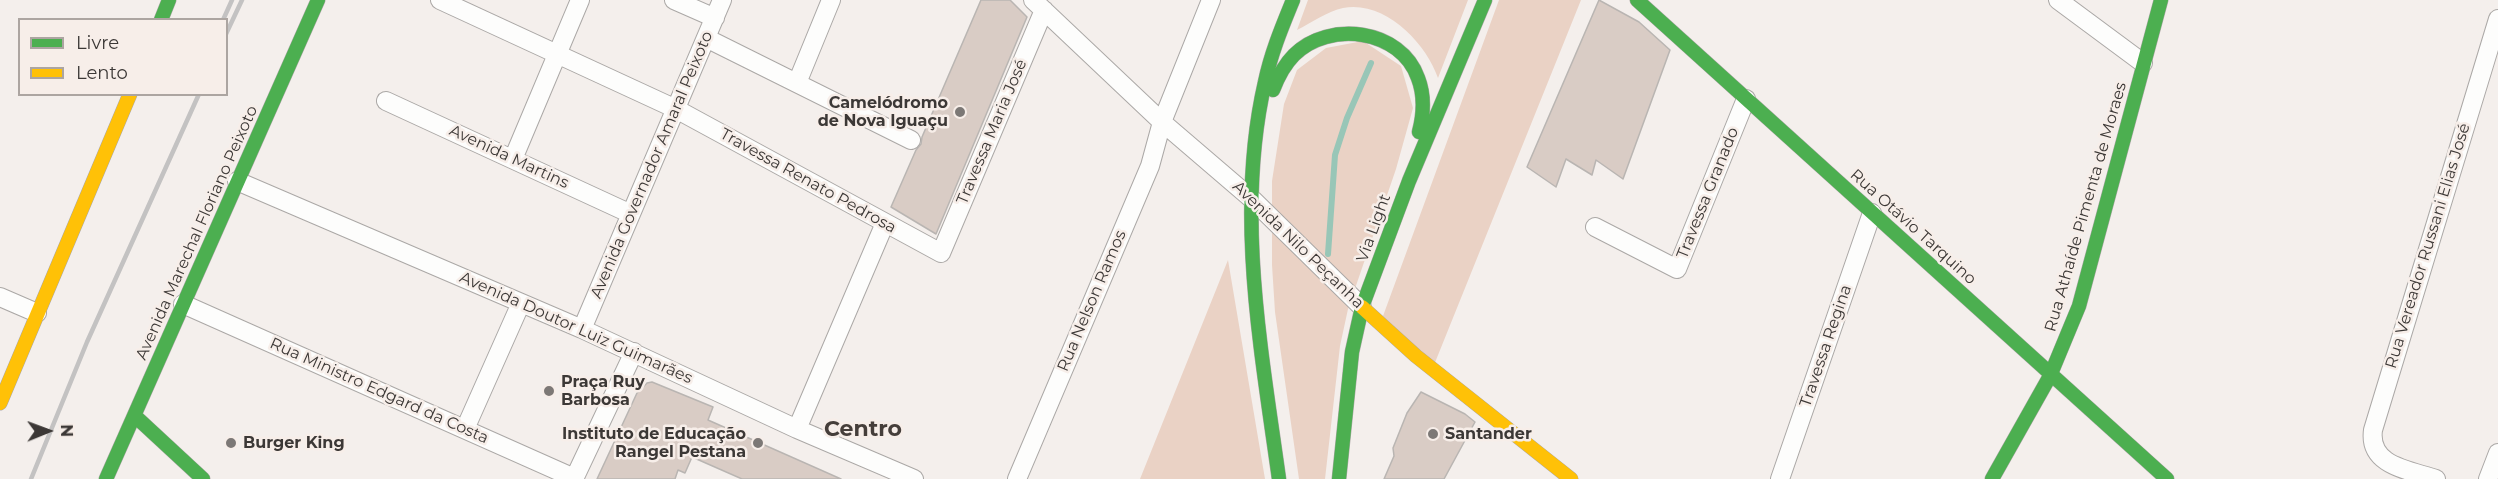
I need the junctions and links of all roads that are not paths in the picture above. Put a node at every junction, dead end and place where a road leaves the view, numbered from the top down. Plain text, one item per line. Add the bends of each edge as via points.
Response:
1 (169, 0) edge
2 (318, 0) edge
3 (440, 0) edge
4 (580, 0) edge
5 (674, 0) edge
6 (722, 0) edge
7 (831, 0) edge
8 (1211, 0) edge
9 (1293, 0) edge
10 (1485, 0) edge
11 (1637, 0) edge
12 (2058, 0) edge
13 (2161, 0) edge
14 (1039, 5) edge
15 (162, 18) edge
16 (715, 18) junction
17 (2498, 19) edge
18 (706, 38) junction
19 (557, 54) junction
20 (2143, 63) junction
21 (797, 83) junction
22 (129, 96) edge
23 (1746, 99) junction
24 (386, 101) dead end
25 (676, 110) junction
26 (1162, 122) junction
27 (1255, 137) junction
28 (911, 140) dead end
29 (513, 159) junction
30 (1409, 181) junction
31 (237, 182) junction
32 (1253, 200) junction
33 (1872, 213) junction
34 (631, 214) junction
35 (885, 223) junction
36 (1595, 227) dead end
37 (941, 253) joint
38 (0, 297) edge
39 (520, 303) junction
40 (183, 304) junction
41 (1362, 307) junction
42 (37, 314) junction
43 (582, 329) junction
44 (634, 352) junction
45 (2050, 376) junction
46 (0, 403) edge
47 (135, 416) junction
48 (465, 429) junction
49 (798, 429) junction
50 (2498, 453) edge
51 (574, 478) edge
52 (106, 479) edge
53 (203, 479) edge
54 (914, 479) edge
55 (1017, 479) edge
56 (1279, 479) edge
57 (1339, 479) edge
58 (1571, 479) edge
59 (1780, 479) edge
60 (1992, 479) edge
61 (2167, 479) edge
62 (2436, 479) edge
63 (2488, 479) edge

1 - 15 main road
2 - 31 main road, Avenida Marechal Floriano Peixoto
3 - 19 street, Travessa Renato Pedrosa
4 - 19 street
5 - 16 street
6 - 16 street, Avenida Governador Amaral Peixoto
7 - 21 street
8 - 26 street, Rua Nelson Ramos
9 - 27 main road via 1270,62
10 - 30 main road, Via Light
11 - 23 main road, Rua Otávio Tarquino
12 - 20 street
13 - 20 main road, Rua Athaíde Pimenta de Moraes
14 - 26 street, Avenida Nilo Peçanha
14 - 37 street, Travessa Maria José
16 - 18 street, Avenida Governador Amaral Peixoto
17 - 62 street, Rua Vereador Russani Elias José via 2373,430 2373,448 2380,458
18 - 21 street
18 - 25 street, Avenida Governador Amaral Peixoto
19 - 25 street, Travessa Renato Pedrosa
19 - 29 street
20 - 45 main road, Rua Athaíde Pimenta de Moraes via 2079,306
21 - 28 street
22 - 42 main road
23 - 33 main road, Rua Otávio Tarquino
23 - 36 street, Travessa Granado via 1677,269
24 - 29 street, Avenida Martins
25 - 34 street, Avenida Governador Amaral Peixoto
25 - 35 street, Travessa Renato Pedrosa
26 - 32 street, Avenida Nilo Peçanha
26 - 55 street, Rua Nelson Ramos via 1150,166
27 - 30 main road via 1278,78 1300,50 1337,33 1375,37 1410,63 1423,92 1422,118
27 - 32 main road
29 - 34 street, Avenida Martins
30 - 41 main road, Via Light
31 - 39 street, Avenida Doutor Luiz Guimarães
31 - 40 main road, Avenida Marechal Floriano Peixoto
32 - 41 street, Avenida Nilo Peçanha
32 - 56 main road via 1252,262
33 - 45 main road, Rua Otávio Tarquino
33 - 59 street, Travessa Regina
34 - 43 street, Avenida Governador Amaral Peixoto
35 - 37 street, Travessa Renato Pedrosa
35 - 49 street
38 - 42 street
39 - 43 street, Avenida Doutor Luiz Guimarães
39 - 48 street
40 - 47 main road, Avenida Marechal Floriano Peixoto
40 - 48 street, Rua Ministro Edgard da Costa
41 - 57 main road, Via Light via 1352,352
41 - 58 main road, Avenida Nilo Peçanha via 1416,356
42 - 46 main road
43 - 44 street, Avenida Doutor Luiz Guimarães
44 - 49 street, Avenida Doutor Luiz Guimarães
44 - 51 street
45 - 60 main road, Rua Athaíde Pimenta de Moraes
45 - 61 main road, Rua Otávio Tarquino
47 - 52 main road, Avenida Marechal Floriano Peixoto
47 - 53 main road
48 - 51 street, Rua Ministro Edgard da Costa
49 - 54 street, Avenida Doutor Luiz Guimarães
50 - 63 street

